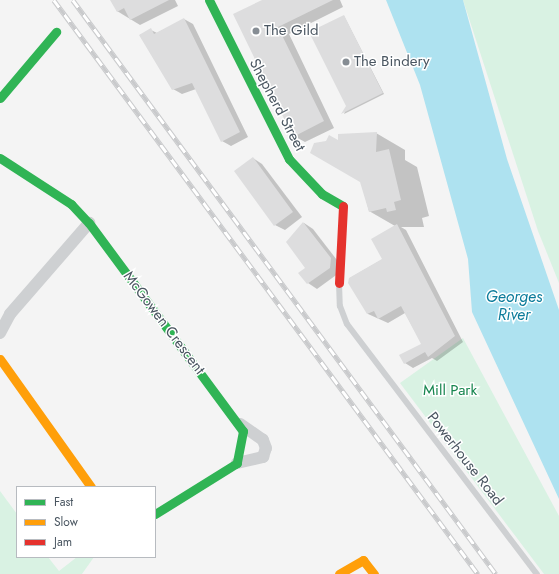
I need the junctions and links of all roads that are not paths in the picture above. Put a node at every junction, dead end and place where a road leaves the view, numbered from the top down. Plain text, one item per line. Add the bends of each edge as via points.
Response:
1 (209, 0) edge
2 (56, 32) dead end
3 (0, 98) edge
4 (0, 158) edge
5 (343, 202) joint
6 (89, 223) junction
7 (339, 283) joint
8 (0, 333) edge
9 (0, 359) edge
10 (240, 424) junction
11 (237, 463) junction
12 (90, 486) edge
13 (156, 513) edge
14 (338, 574) edge
15 (374, 574) edge
16 (537, 574) edge

1 - 5 street, Shepherd Street via 289,159 322,194
2 - 3 street
4 - 6 street, McGowen Crescent via 71,204
5 - 7 street, Powerhouse Road
6 - 8 street via 10,314
6 - 10 street, McGowen Crescent
7 - 16 lane, Powerhouse Road via 340,306 347,324
9 - 12 street
10 - 11 street via 243,441
10 - 11 street, McGowen Crescent via 263,440 266,448 264,457
11 - 13 street, McGowen Crescent
14 - 15 street via 363,560

